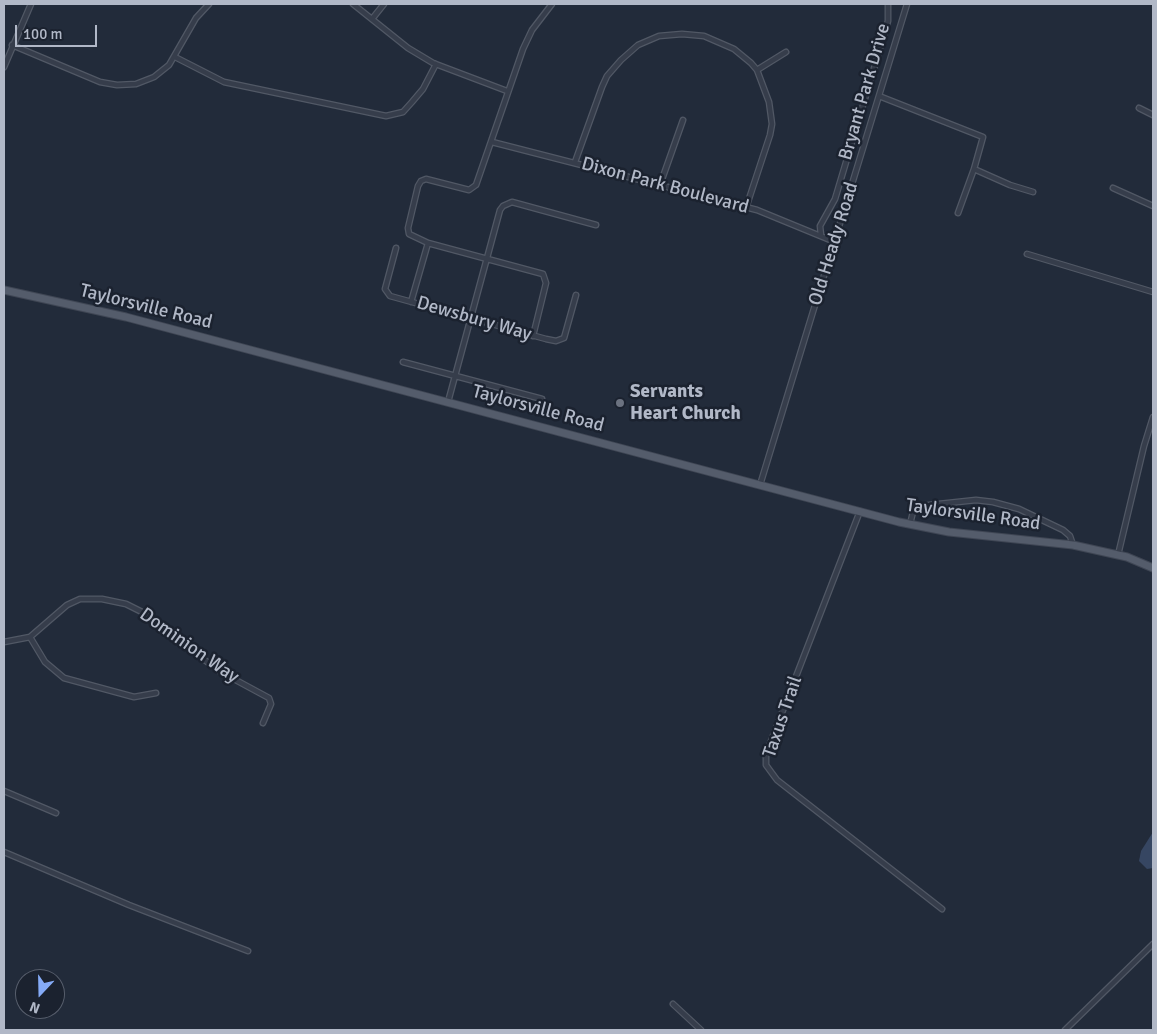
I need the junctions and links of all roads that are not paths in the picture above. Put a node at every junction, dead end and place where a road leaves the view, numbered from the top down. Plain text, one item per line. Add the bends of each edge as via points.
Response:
1 (31, 4) edge
2 (210, 4) edge
3 (353, 4) edge
4 (384, 4) edge
5 (552, 4) edge
6 (888, 4) edge
7 (907, 4) edge
8 (372, 19) junction
9 (12, 45) junction
10 (786, 52) dead end
11 (175, 57) junction
12 (436, 64) junction
13 (4, 68) edge
14 (757, 70) junction
15 (507, 91) junction
16 (879, 96) junction
17 (1139, 108) dead end
18 (1153, 115) edge
19 (683, 120) dead end
20 (492, 142) junction
21 (575, 162) junction
22 (974, 169) junction
23 (660, 185) junction
24 (1113, 188) dead end
25 (1034, 192) dead end
26 (1153, 206) edge
27 (746, 208) junction
28 (958, 213) dead end
29 (596, 225) dead end
30 (821, 236) junction
31 (834, 242) junction
32 (428, 243) junction
33 (396, 248) dead end
34 (1027, 254) dead end
35 (487, 258) junction
36 (4, 290) edge
37 (1153, 292) edge
38 (576, 295) dead end
39 (411, 302) junction
40 (470, 319) junction
41 (533, 336) junction
42 (403, 362) dead end
43 (455, 376) junction
44 (542, 399) dead end
45 (448, 402) junction
46 (1153, 418) edge
47 (760, 485) junction
48 (860, 511) junction
49 (910, 524) junction
50 (1072, 545) junction
51 (1118, 555) junction
52 (1153, 568) edge
53 (30, 637) junction
54 (4, 642) edge
55 (156, 693) dead end
56 (263, 723) dead end
57 (4, 791) edge
58 (56, 813) dead end
59 (4, 852) edge
60 (942, 908) dead end
61 (1153, 944) edge
62 (248, 951) dead end
63 (673, 1004) dead end
64 (701, 1030) edge
65 (1065, 1030) edge

1 - 9 street
2 - 11 street via 196,18
3 - 8 street
4 - 8 street
5 - 15 street via 529,36
6 - 30 street, Bryant Park Drive via 888,21 834,199 820,226
7 - 16 street, Old Heady Road
8 - 12 street via 408,48
9 - 11 street via 89,78 117,85 136,84 154,77
9 - 13 street
10 - 14 street
11 - 12 street via 224,82 386,116 403,112 423,89
12 - 15 street
14 - 21 street via 734,49 704,36 671,34 643,43 607,76
14 - 27 street via 770,102 772,124
15 - 20 street
16 - 22 street via 983,137
16 - 31 street, Old Heady Road
17 - 18 street
19 - 23 street
20 - 21 street, Dixon Park Boulevard
20 - 32 street via 473,189 464,190 426,180 418,186 409,234
21 - 23 street, Dixon Park Boulevard
22 - 25 street
22 - 28 street
23 - 27 street, Dixon Park Boulevard
24 - 26 street
27 - 30 street, Dixon Park Boulevard
29 - 35 street via 507,203 500,210
30 - 31 street, Dixon Park Boulevard
31 - 47 street, Old Heady Road
32 - 35 street
32 - 39 street
33 - 39 street, Dewsbury Way via 385,289 390,296
34 - 37 street
35 - 40 street
35 - 41 street via 536,271 546,278
36 - 45 main road, Taylorsville Road via 126,317
38 - 41 street, Dewsbury Way via 564,338 556,341
39 - 40 street, Dewsbury Way
40 - 41 street, Dewsbury Way
40 - 43 street
42 - 43 street
43 - 44 street
43 - 45 street
45 - 47 main road, Taylorsville Road
46 - 51 street
47 - 48 main road, Taylorsville Road
48 - 49 main road, Taylorsville Road
48 - 60 street, Taxus Trail via 766,754 766,765 777,780
49 - 50 main road, Taylorsville Road via 965,534
49 - 50 street via 913,512 920,506 976,500 993,502 1019,509 1063,530 1070,536
50 - 51 main road, Taylorsville Road
51 - 52 main road, Taylorsville Road
53 - 54 street, Dominion Way
53 - 55 street via 45,662 64,678 134,697
53 - 56 street, Dominion Way via 73,601 86,598 126,604 142,612 219,671 269,698 271,704
57 - 58 street
59 - 62 street
61 - 65 street
63 - 64 street

